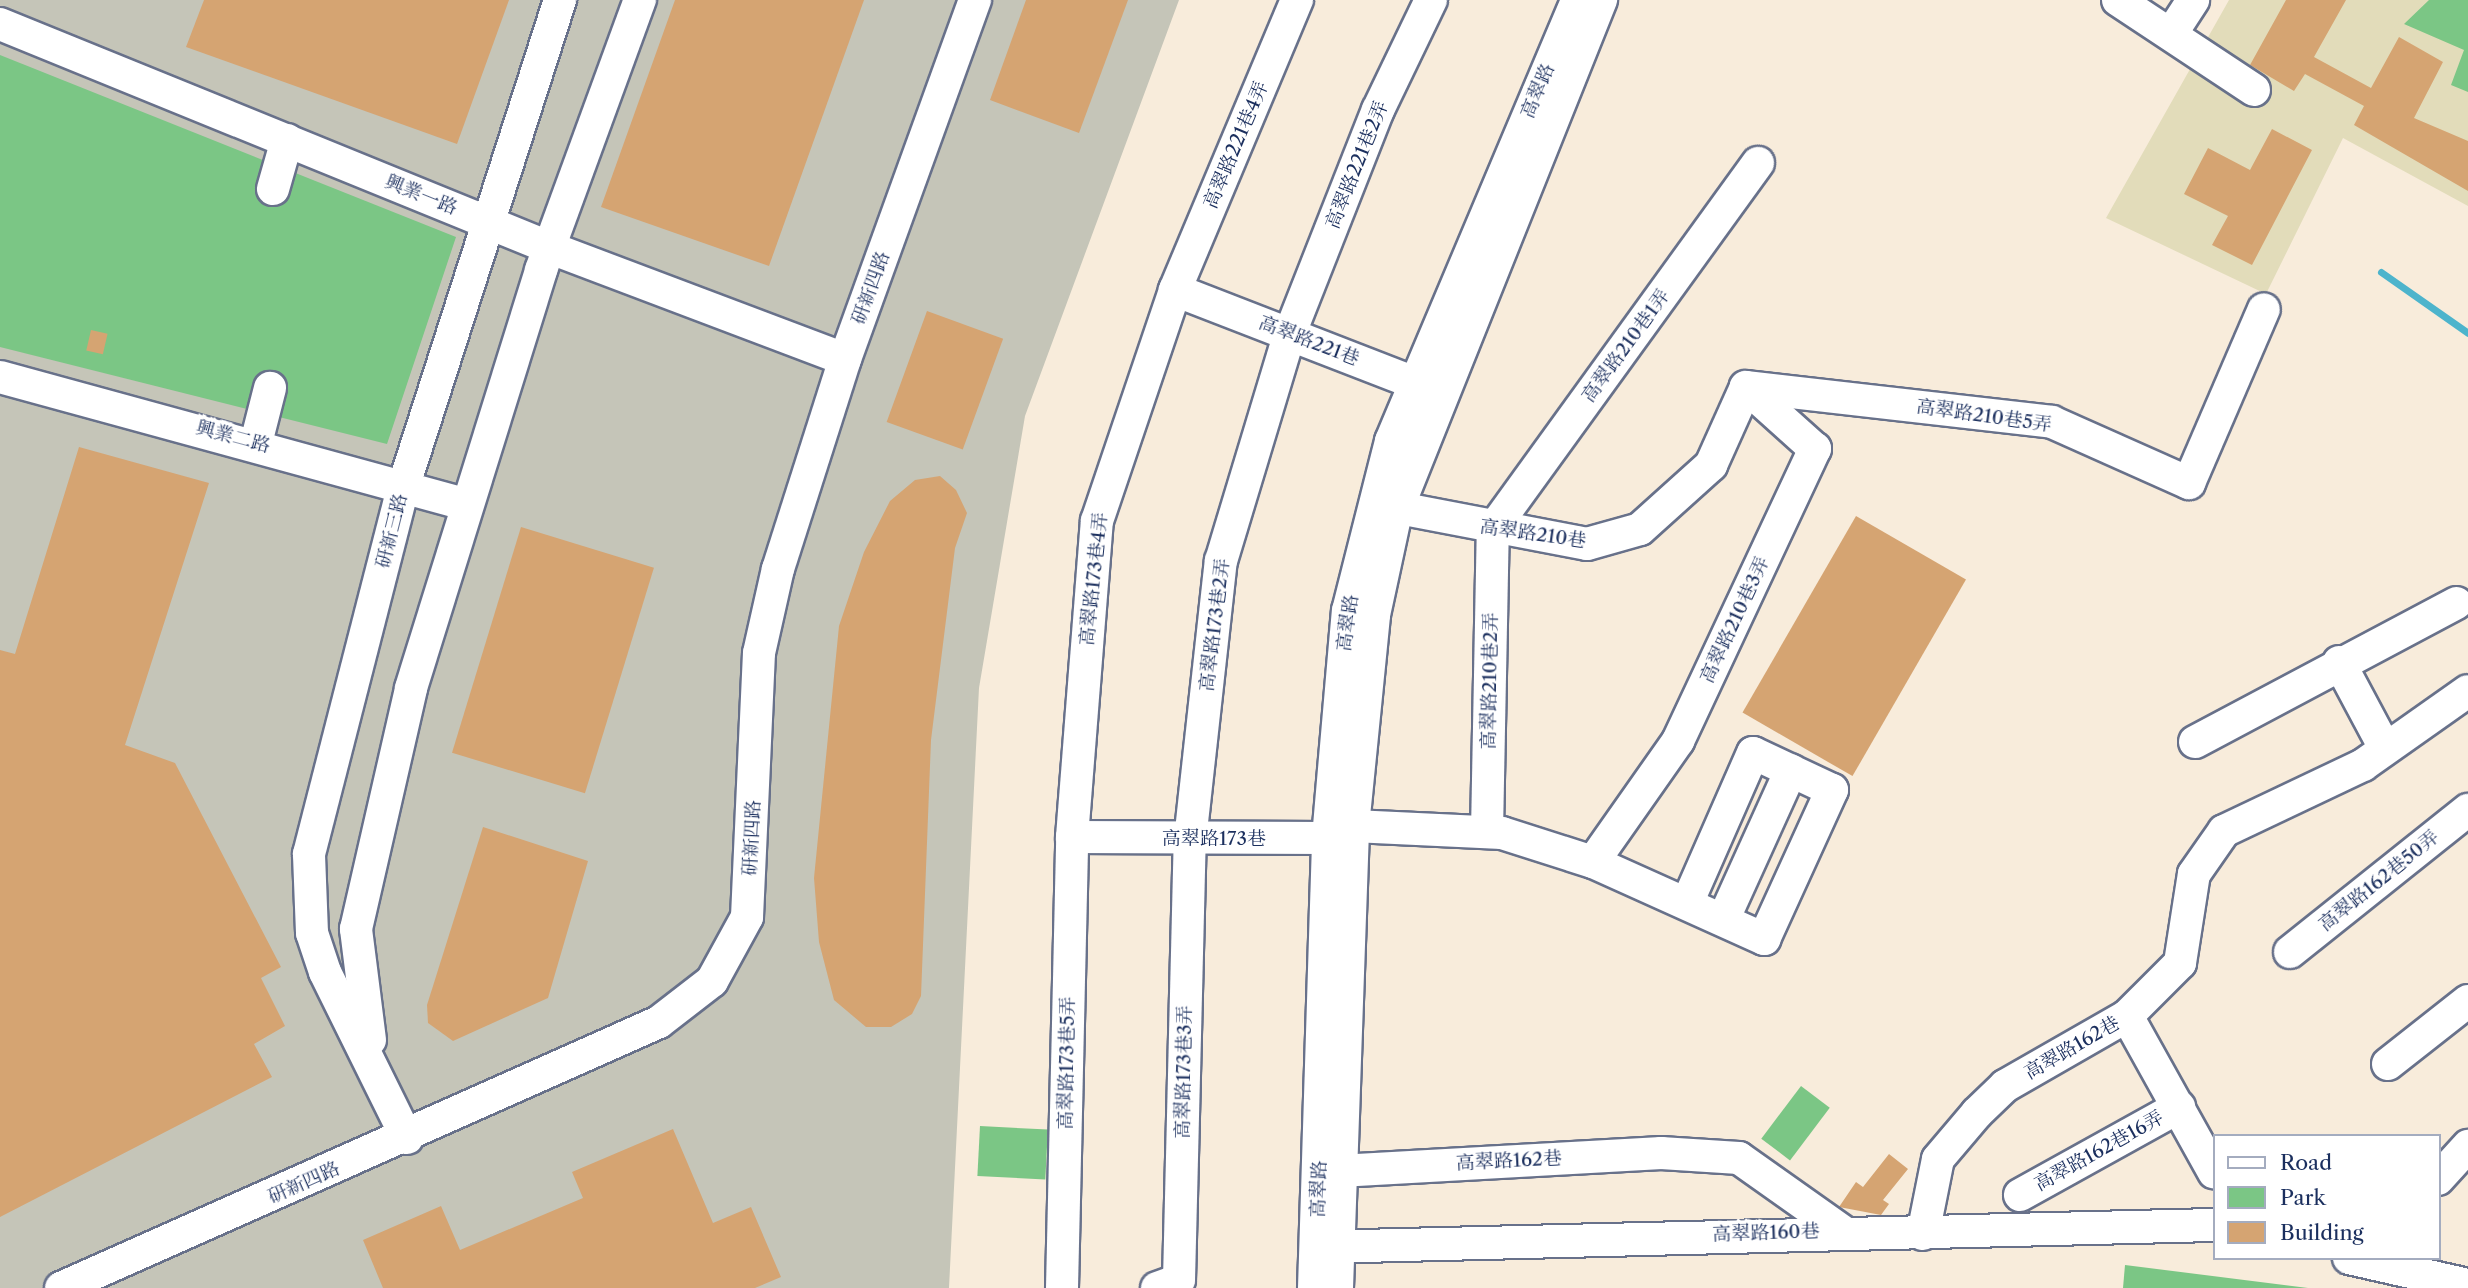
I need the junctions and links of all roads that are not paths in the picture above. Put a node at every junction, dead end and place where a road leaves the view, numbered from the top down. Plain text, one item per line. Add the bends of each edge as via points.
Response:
1 (560, 0) edge
2 (640, 0) edge
3 (975, 0) edge
4 (1297, 0) edge
5 (1431, 0) edge
6 (1577, 0) edge
7 (1601, 0) edge
8 (2118, 0) edge
9 (2193, 0) edge
10 (0, 24) edge
11 (2173, 31) junction
12 (2254, 90) dead end
13 (287, 140) junction
14 (1758, 163) dead end
15 (274, 189) dead end
16 (487, 222) junction
17 (548, 247) junction
18 (1175, 290) junction
19 (2264, 309) dead end
20 (1290, 333) junction
21 (845, 359) junction
22 (0, 377) edge
23 (1746, 387) junction
24 (1428, 388) junction
25 (278, 391) dead end
26 (263, 445) junction
27 (403, 488) junction
28 (464, 504) junction
29 (1384, 507) junction
30 (1493, 529) junction
31 (2456, 603) dead end
32 (2339, 662) junction
33 (2468, 691) edge
34 (2195, 743) dead end
35 (2385, 748) junction
36 (1791, 770) junction
37 (2468, 810) edge
38 (1341, 832) junction
39 (1487, 832) junction
40 (1072, 837) junction
41 (1190, 841) junction
42 (1593, 862) junction
43 (1687, 903) junction
44 (1724, 918) junction
45 (2290, 952) dead end
46 (2468, 1001) edge
47 (2127, 1016) junction
48 (374, 1062) junction
49 (2388, 1064) dead end
50 (2179, 1107) junction
51 (407, 1138) junction
52 (2468, 1146) edge
53 (2212, 1168) edge
54 (1332, 1172) junction
55 (2440, 1177) edge
56 (2020, 1195) dead end
57 (2212, 1225) edge
58 (1842, 1231) junction
59 (1923, 1234) junction
60 (1328, 1247) junction
61 (2358, 1260) edge
62 (2468, 1285) edge
63 (61, 1288) edge
64 (1062, 1288) edge
65 (1157, 1288) edge
66 (1314, 1288) edge
67 (1337, 1288) edge

1 - 16 street, 研新三路
2 - 17 street, 研新三路
3 - 21 street, 研新四路
4 - 18 street, 高翠路221巷4弄
5 - 20 street, 高翠路221巷2弄 via 1378,110
6 - 24 street, 高翠路
7 - 24 street, 高翠路
8 - 11 street
9 - 11 street
10 - 13 street, 興業一路
11 - 12 street
13 - 15 street
13 - 16 street, 興業一路
14 - 30 street, 高翠路210巷1弄
16 - 17 street, 興業一路
16 - 27 street, 研新三路
17 - 21 street, 興業一路
17 - 28 street, 研新三路
18 - 20 street, 高翠路221巷
18 - 40 street, 高翠路173巷4弄 via 1097,521
19 - 23 street, 高翠路210巷5弄 via 2189,483 2052,422
20 - 24 street, 高翠路221巷
20 - 41 street, 高翠路173巷2弄 via 1222,561
21 - 51 street, 研新四路 via 778,569 759,653 747,917 712,981 659,1022
22 - 26 street, 興業二路
23 - 30 street, 高翠路210巷 via 1711,465 1640,529 1587,544
23 - 42 street, 高翠路210巷3弄 via 1815,449 1678,741
24 - 29 street, 高翠路
25 - 26 street
26 - 27 street, 興業二路
27 - 28 street, 興業二路
27 - 48 street, 研新三路 via 309,854 312,933 344,1013
28 - 48 street, 研新三路 via 411,688 356,929
29 - 30 street, 高翠路210巷
29 - 38 street, 高翠路 via 1374,615
30 - 39 street, 高翠路210巷2弄
31 - 32 street
32 - 34 street
32 - 35 street
33 - 35 street, 高翠路162巷
35 - 47 street, 高翠路162巷 via 2363,765 2224,831 2194,874 2179,963
36 - 43 street via 1754,753
36 - 44 street
36 - 44 street, 高翠路173巷 via 1832,790 1764,939
37 - 45 street, 高翠路162巷50弄
38 - 39 street, 高翠路173巷
38 - 41 street, 高翠路173巷
38 - 54 street, 高翠路
39 - 42 street, 高翠路173巷
40 - 41 street, 高翠路173巷
40 - 64 street, 高翠路173巷5弄
41 - 65 street, 高翠路173巷3弄 via 1179,1280
42 - 43 street, 高翠路173巷
43 - 44 street, 高翠路173巷
46 - 49 street
47 - 50 street, 高翠路162巷16弄
47 - 59 street, 高翠路162巷 via 2005,1086 1977,1113 1938,1159
48 - 51 street, 研新三路
50 - 53 street, 高翠路162巷16弄
50 - 56 street, 高翠路162巷16弄
51 - 63 street, 研新四路
52 - 55 street
54 - 58 street, 高翠路162巷 via 1661,1153 1739,1158
54 - 60 street, 高翠路
57 - 59 street, 高翠路160巷
58 - 59 street, 高翠路160巷
58 - 60 street, 高翠路160巷
60 - 66 street, 高翠路
60 - 67 street, 高翠路
61 - 62 street

